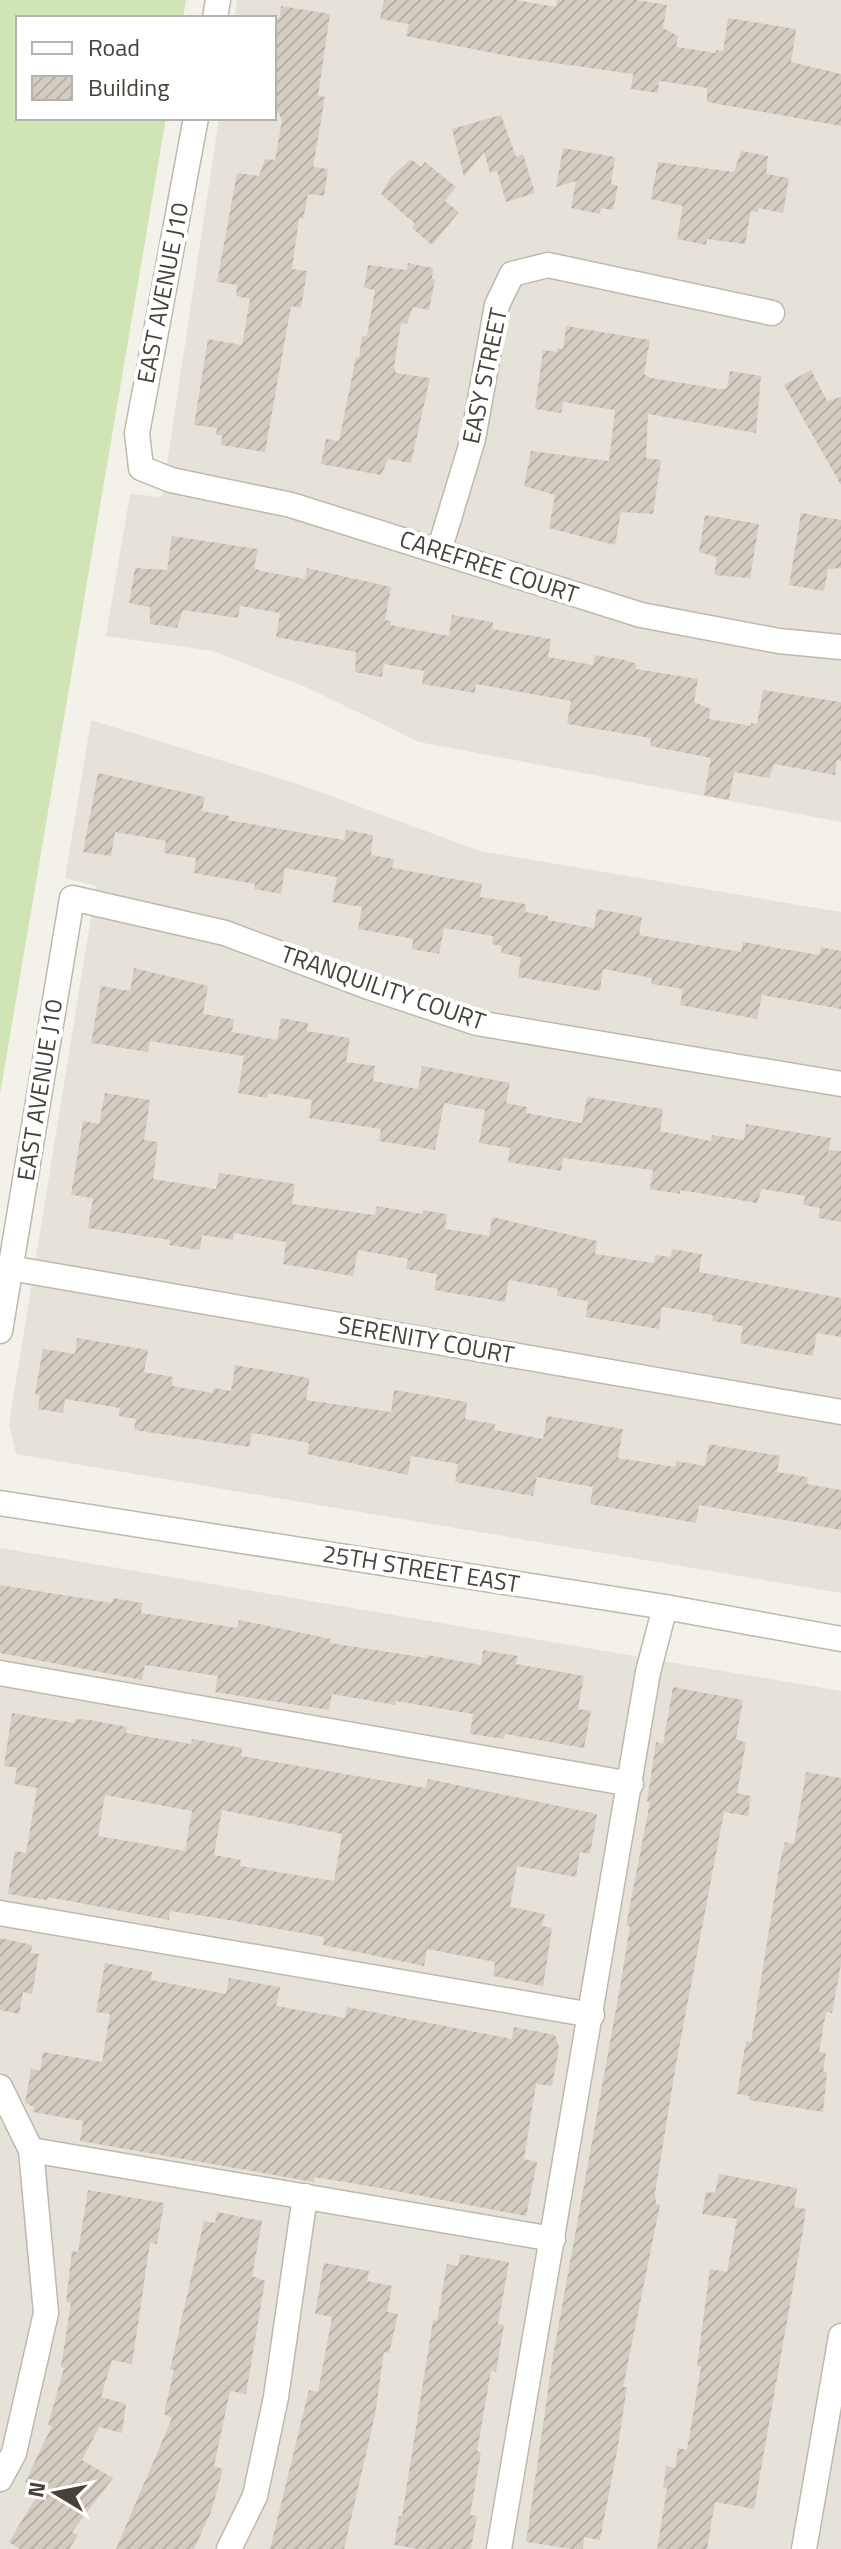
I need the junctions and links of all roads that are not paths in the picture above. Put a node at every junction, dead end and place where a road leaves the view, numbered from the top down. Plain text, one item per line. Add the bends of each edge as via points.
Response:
1 (196, 120) edge
2 (772, 313) dead end
3 (141, 468) joint
4 (439, 551) junction
5 (841, 647) edge
6 (72, 898) joint
7 (841, 1084) edge
8 (10, 1268) junction
9 (0, 1331) edge
10 (841, 1412) edge
11 (0, 1503) edge
12 (665, 1607) junction
13 (841, 1639) edge
14 (1, 1679) edge
15 (631, 1784) junction
16 (0, 1913) edge
17 (592, 2015) junction
18 (0, 2087) edge
19 (31, 2150) junction
20 (305, 2196) junction
21 (553, 2239) junction
22 (841, 2336) edge
23 (0, 2479) edge
24 (229, 2549) edge
25 (499, 2549) edge
26 (804, 2549) edge

1 - 3 street, EAST AVENUE J10 via 137,433
2 - 4 street, EASY STREET via 548,265 512,274 497,305 473,439
3 - 4 street, CAREFREE COURT via 171,480 291,505
4 - 5 street, CAREFREE COURT via 641,615
6 - 7 street, TRANQUILITY COURT via 225,933 477,1023
6 - 8 street, EAST AVENUE J10
8 - 9 street, EAST AVENUE J10
8 - 10 street, SERENITY COURT
11 - 12 street, 25TH STREET EAST
12 - 13 street, 25TH STREET EAST
12 - 15 street via 648,1672
14 - 15 street
15 - 17 street
16 - 17 street
17 - 21 street
18 - 19 street
19 - 20 street
19 - 23 street via 46,2313 14,2453
20 - 21 street
20 - 24 street via 276,2397 255,2496
21 - 25 street
22 - 26 street

